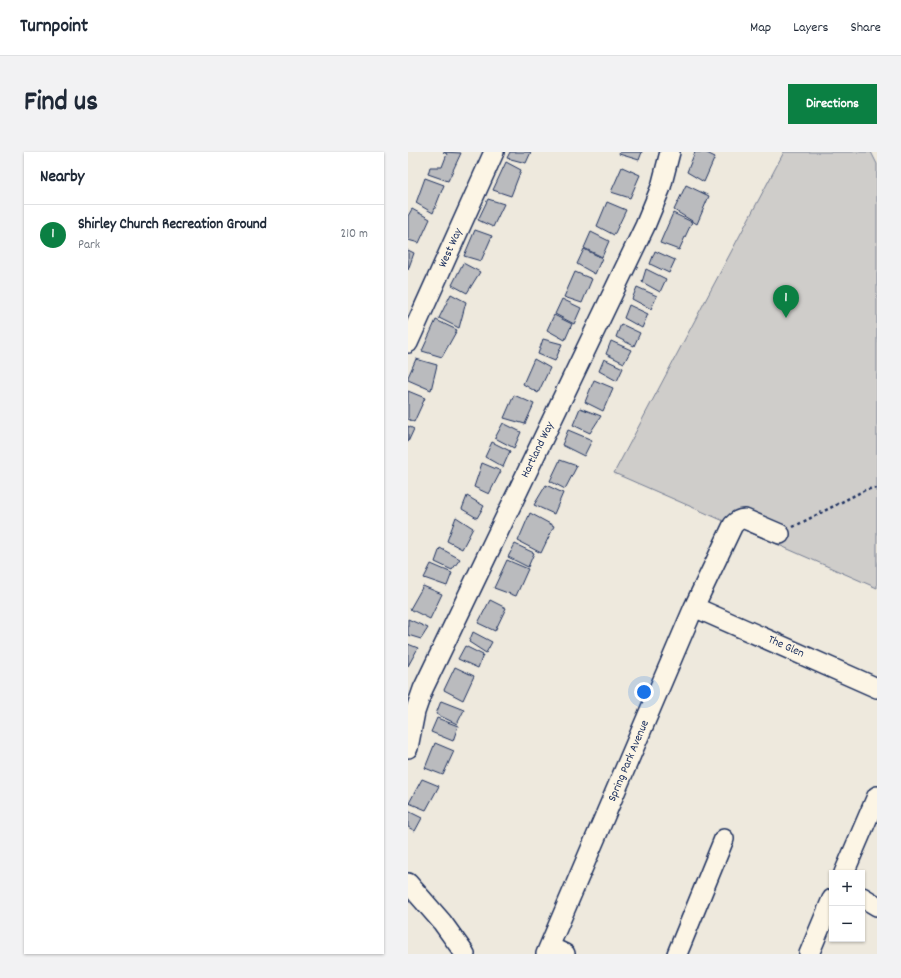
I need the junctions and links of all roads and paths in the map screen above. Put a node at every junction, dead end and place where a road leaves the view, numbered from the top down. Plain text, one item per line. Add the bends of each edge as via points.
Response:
1 (494, 152) edge
2 (670, 152) edge
3 (408, 344) edge
4 (877, 490) edge
5 (780, 534) joint
6 (694, 607) junction
7 (877, 688) edge
8 (408, 748) edge
9 (877, 796) edge
10 (872, 821) edge
11 (724, 839) dead end
12 (846, 870) edge
13 (408, 883) edge
14 (865, 899) edge
15 (829, 906) edge
16 (877, 906) edge
17 (554, 952) edge
18 (465, 954) edge
19 (677, 954) edge
20 (809, 954) edge

1 - 3 street, West Way
2 - 8 street, Hartland Way via 661,187 646,226 423,689 415,712
4 - 5 path via 865,490
5 - 6 street, Spring Park Avenue via 745,519 737,521
6 - 7 street, The Glen
6 - 17 street, Spring Park Avenue
9 - 10 street
10 - 12 street
11 - 19 street
13 - 18 street via 442,922
14 - 16 street
15 - 20 street

